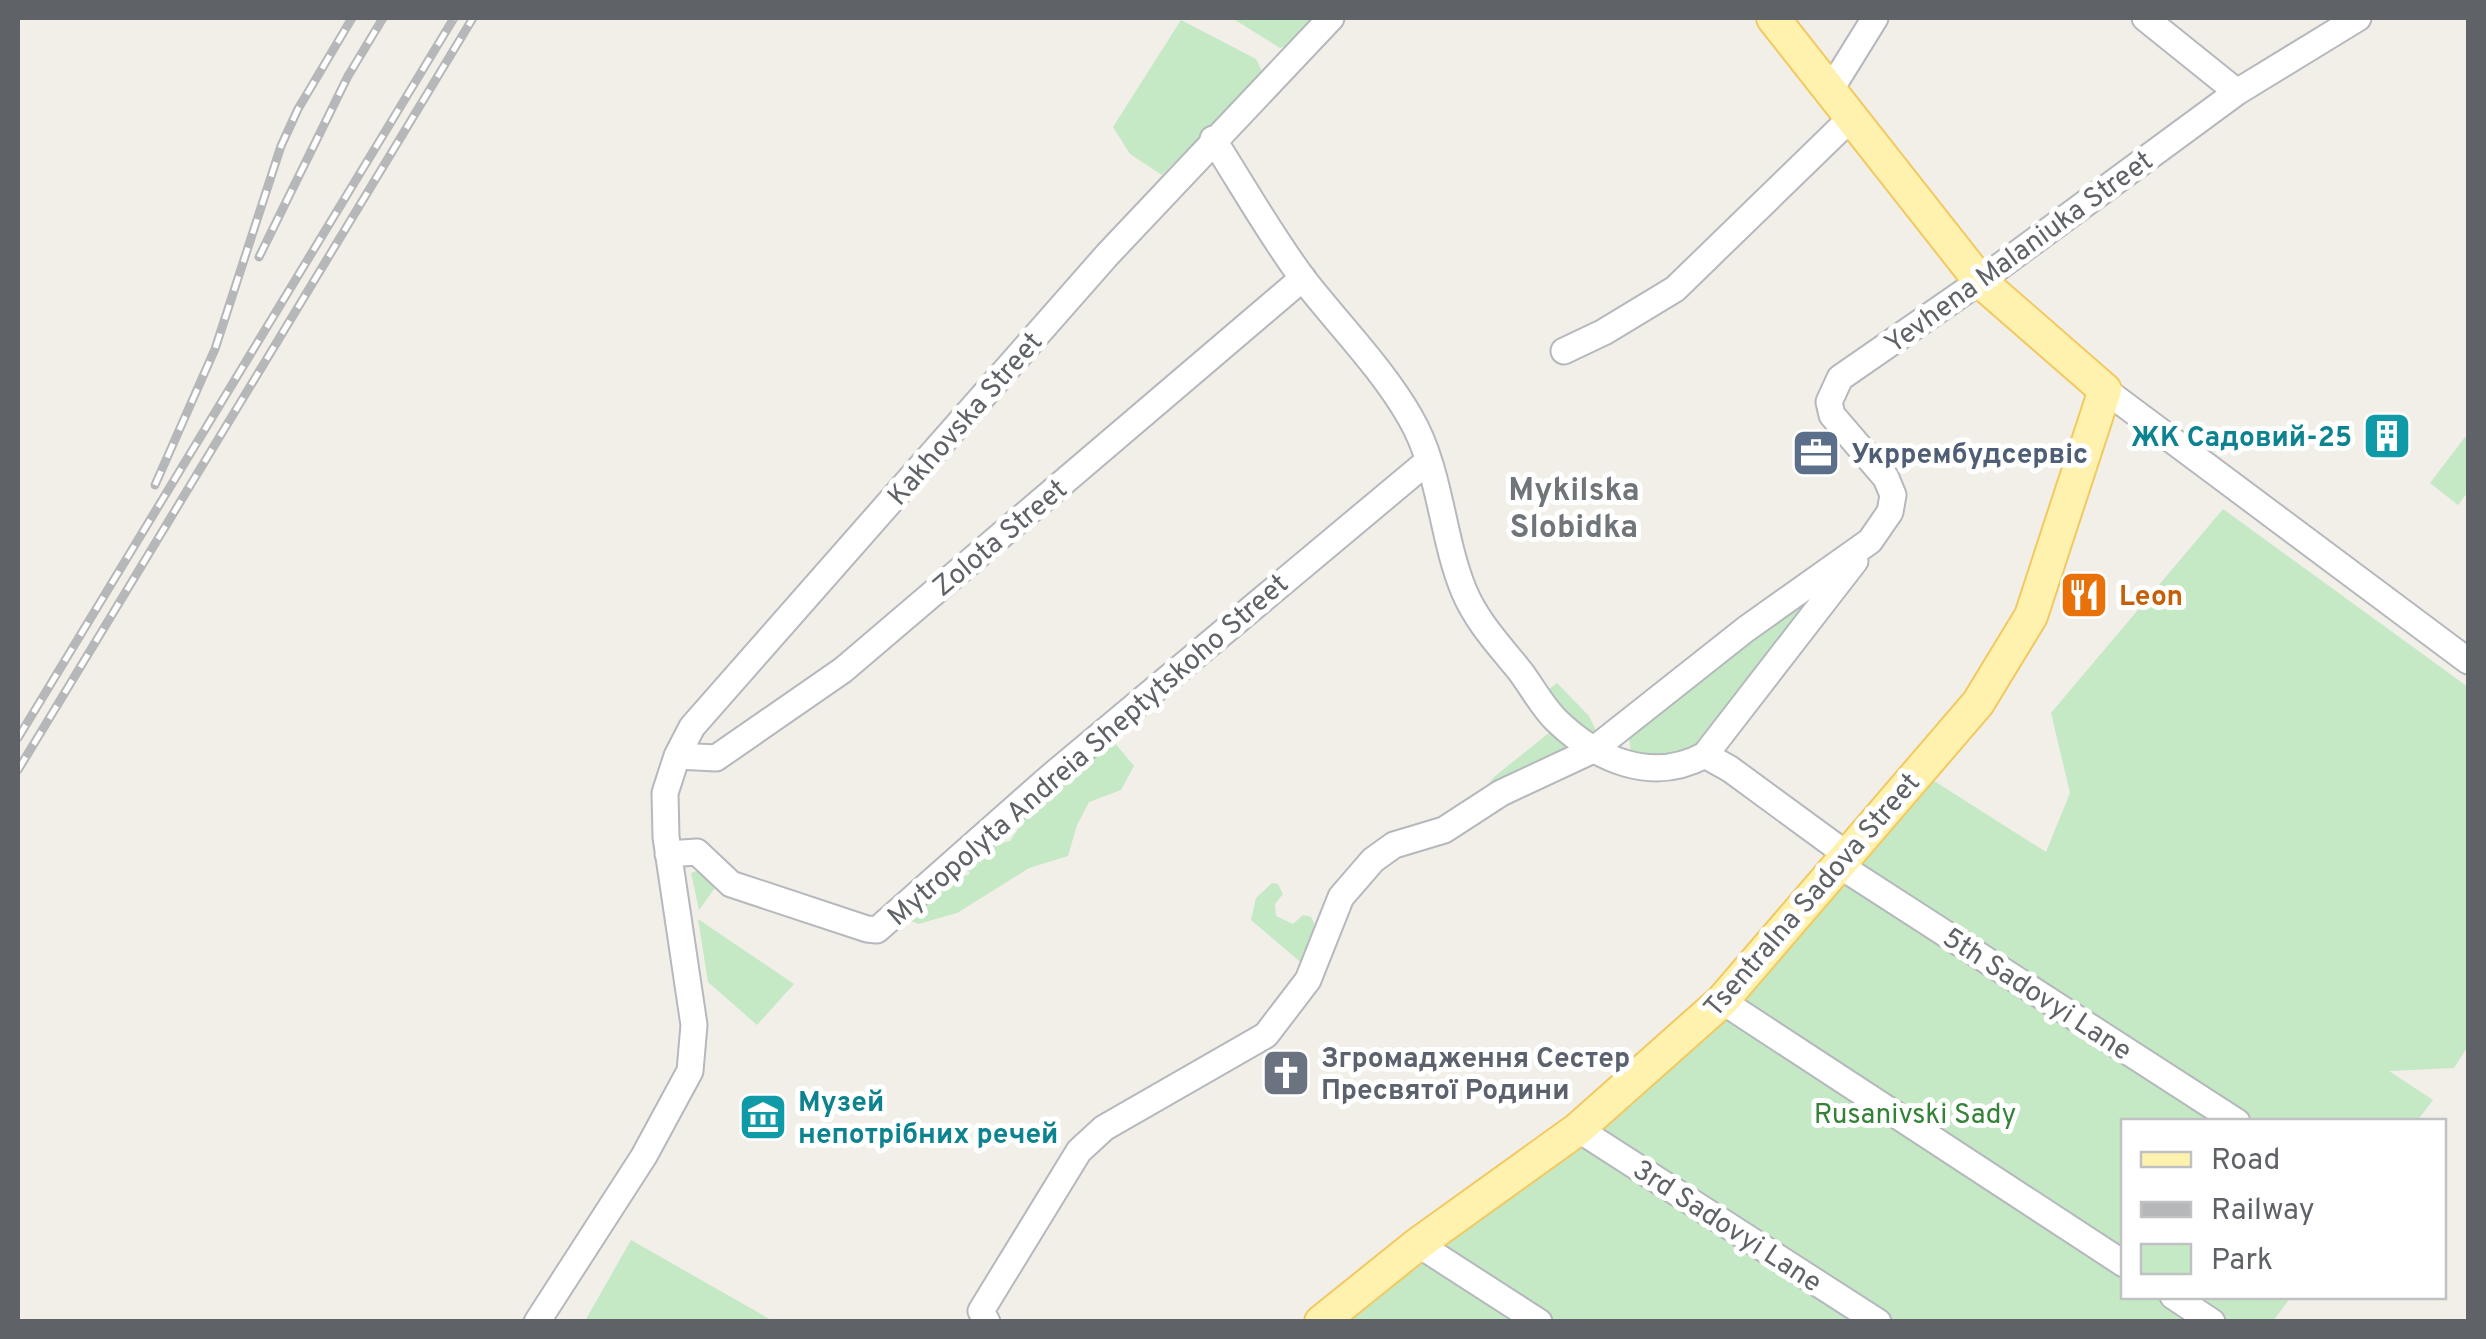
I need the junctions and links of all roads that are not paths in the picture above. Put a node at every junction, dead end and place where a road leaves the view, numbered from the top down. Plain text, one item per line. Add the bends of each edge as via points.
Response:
1 (1331, 18) edge
2 (1773, 18) edge
3 (1875, 18) edge
4 (2145, 18) edge
5 (2358, 18) edge
6 (1831, 89) junction
7 (2237, 92) junction
8 (1853, 116) junction
9 (1214, 140) junction
10 (1303, 278) junction
11 (1980, 281) junction
12 (1564, 351) dead end
13 (2105, 390) junction
14 (1428, 461) junction
15 (1870, 541) junction
16 (2468, 661) edge
17 (1593, 750) junction
18 (1706, 755) junction
19 (677, 756) junction
20 (668, 854) junction
21 (1843, 859) junction
22 (1722, 1002) junction
23 (2233, 1119) edge
24 (1578, 1129) junction
25 (1418, 1244) junction
26 (2121, 1262) edge
27 (2178, 1299) edge
28 (537, 1322) edge
29 (987, 1322) edge
30 (1321, 1322) edge
31 (1539, 1322) edge
32 (1878, 1322) edge
33 (2212, 1322) edge

1 - 9 street, Kakhovska Street
2 - 6 main road
3 - 6 street
4 - 7 street
5 - 7 street, Yevhena Malaniuka Street
6 - 8 main road
7 - 11 street, Yevhena Malaniuka Street
8 - 11 main road
8 - 12 street via 1675,289
9 - 10 street
9 - 19 street, Kakhovska Street via 692,727
10 - 14 street via 1408,413
10 - 19 street, Zolota Street via 843,670 716,758
11 - 13 main road
11 - 15 street, Yevhena Malaniuka Street via 1840,378 1828,402 1894,495
13 - 16 street
13 - 21 main road, Tsentralna Sadova Street via 2031,616 1978,702
14 - 17 street via 1463,588 1482,625 1554,718
14 - 20 street, Mytropolyta Andreia Sheptytskoho Street via 877,930 731,884 698,852
15 - 17 street, Yevhena Malaniuka Street
15 - 18 street, Yevhena Malaniuka Street
17 - 18 street via 1664,770
17 - 29 street, Yevhena Malaniuka Street via 1433,835 1394,844 1362,868 1340,897 1308,980 1266,1034 1104,1128 1079,1151 981,1311
18 - 21 street
19 - 20 street, Kakhovska Street via 665,793
20 - 28 street, Kakhovska Street via 694,1025 690,1071
21 - 22 main road, Tsentralna Sadova Street
21 - 23 street, 5th Sadovyi Lane
22 - 24 main road, Tsentralna Sadova Street
22 - 26 street
24 - 25 main road, Tsentralna Sadova Street
24 - 32 street, 3rd Sadovyi Lane
25 - 30 main road, Tsentralna Sadova Street
25 - 31 street
27 - 33 street

